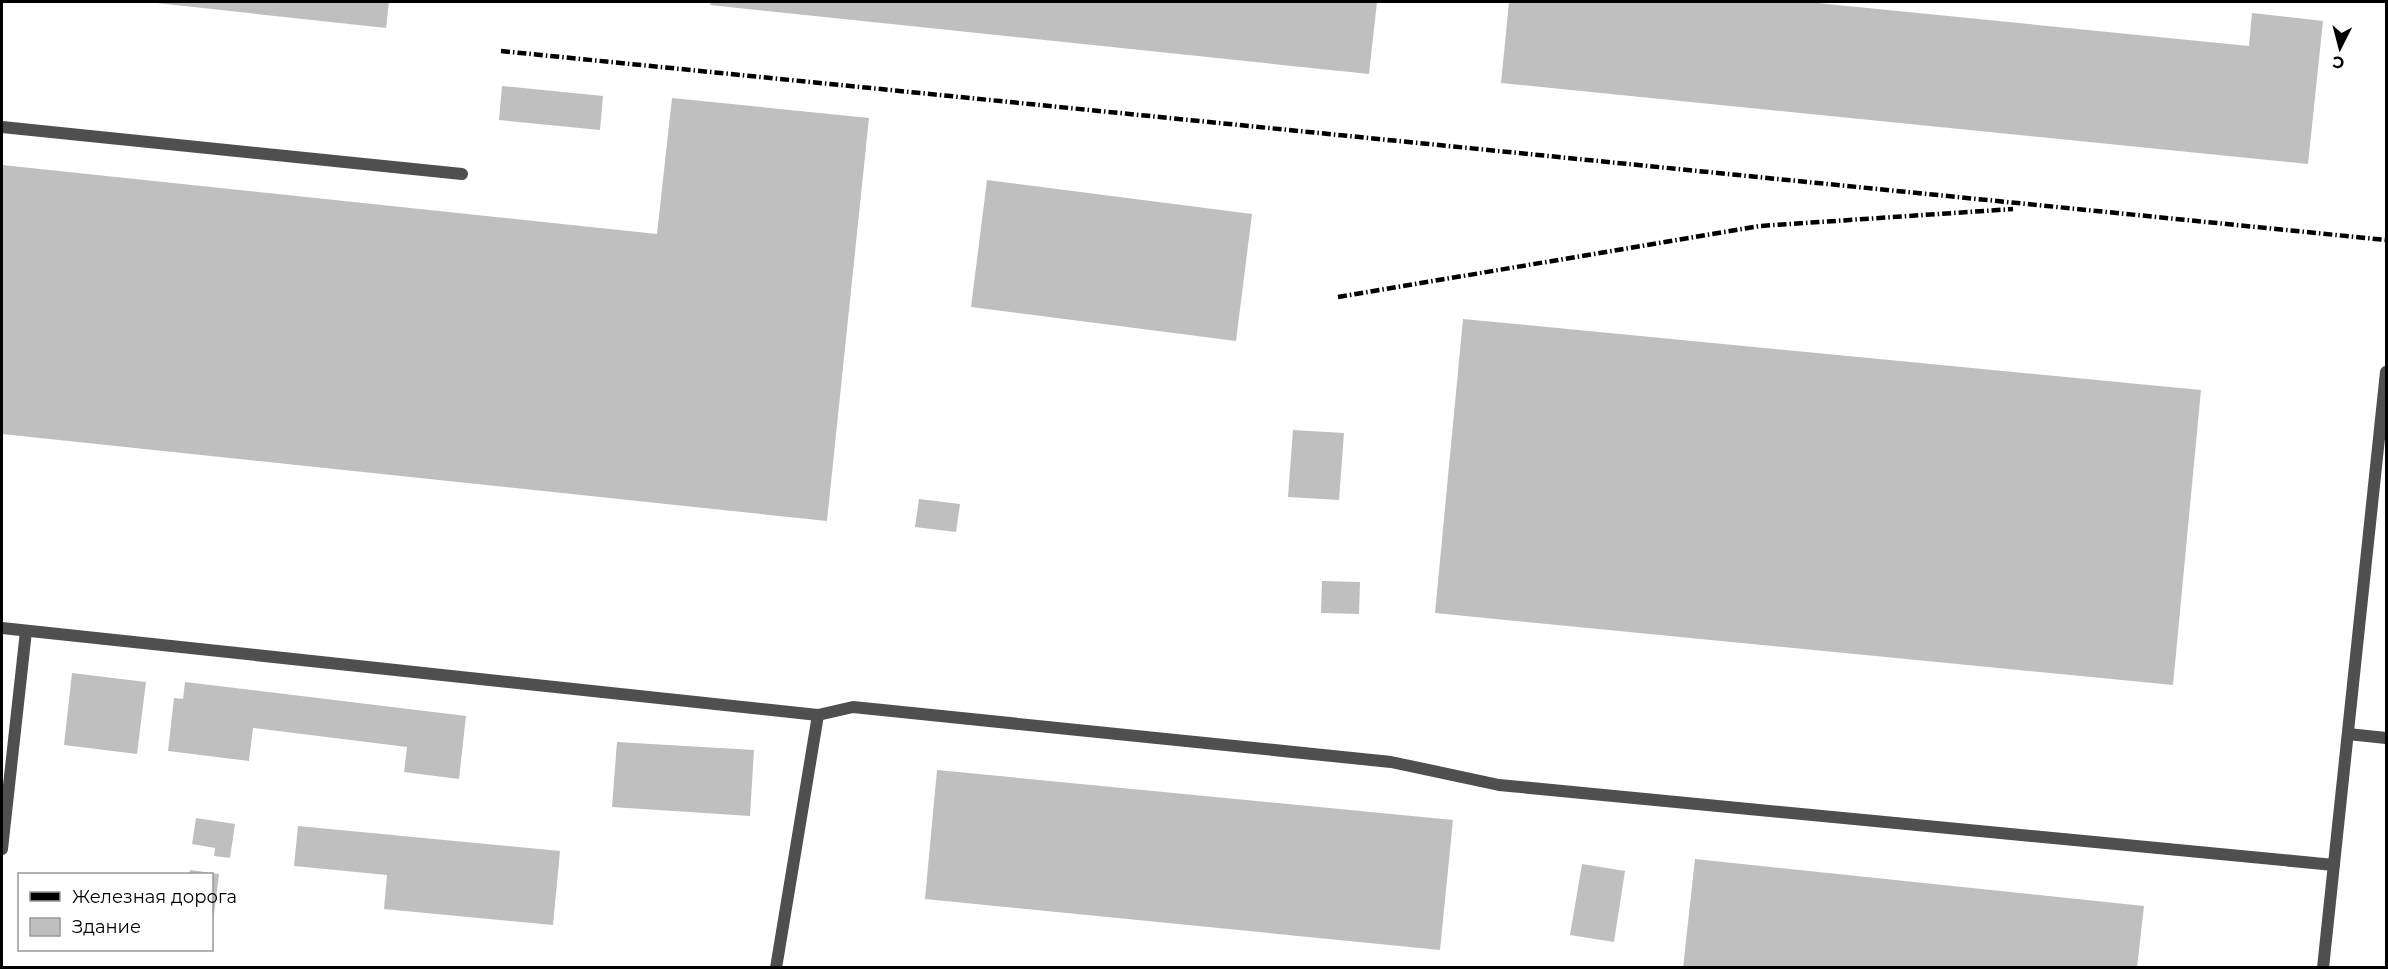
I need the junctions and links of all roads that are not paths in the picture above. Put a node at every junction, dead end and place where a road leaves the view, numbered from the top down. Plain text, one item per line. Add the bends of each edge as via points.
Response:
1 (2, 127) edge
2 (462, 174) dead end
3 (2386, 372) edge
4 (2, 628) edge
5 (26, 631) junction
6 (818, 715) junction
7 (2348, 734) junction
8 (2386, 738) edge
9 (2, 849) edge
10 (2334, 865) junction
11 (776, 968) edge
12 (2323, 968) edge

1 - 2 lane
3 - 7 lane
4 - 5 lane
5 - 6 lane
5 - 9 lane
6 - 10 lane via 853,707 1391,762 1499,785
6 - 11 lane
7 - 8 lane
7 - 10 lane
10 - 12 lane

